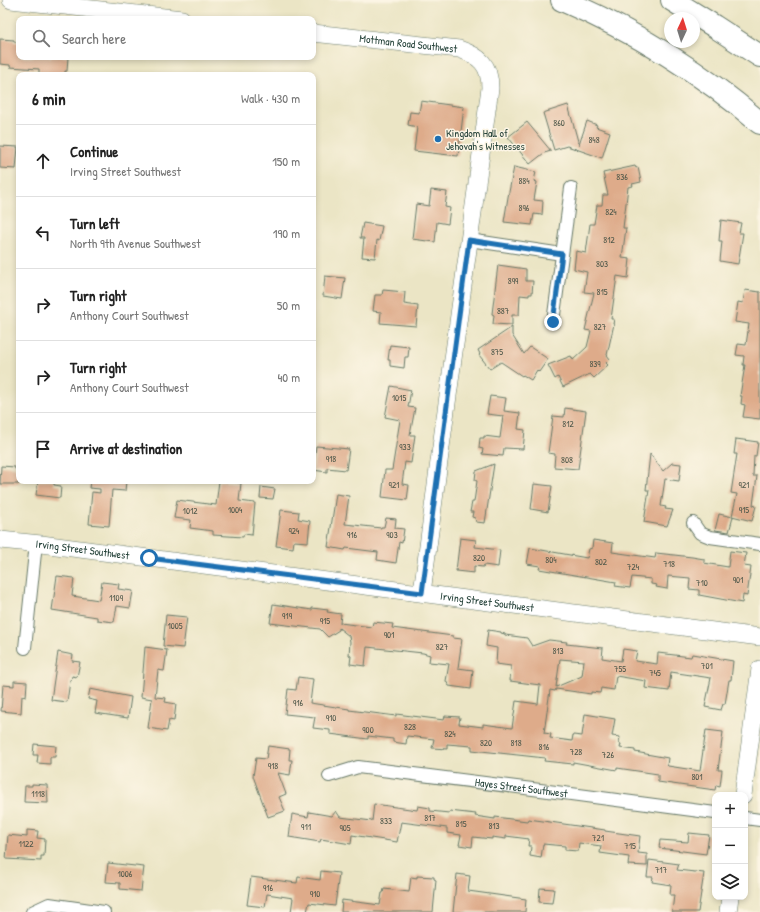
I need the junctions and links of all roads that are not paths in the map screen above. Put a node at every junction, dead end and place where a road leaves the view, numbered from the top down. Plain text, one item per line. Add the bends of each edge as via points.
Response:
1 (11, 0) edge
2 (562, 0) edge
3 (672, 0) edge
4 (155, 16) edge
5 (316, 33) edge
6 (760, 56) edge
7 (760, 123) edge
8 (571, 188) dead end
9 (469, 240) junction
10 (562, 254) junction
11 (553, 322) dead end
12 (693, 523) dead end
13 (0, 540) edge
14 (36, 543) junction
15 (760, 544) edge
16 (422, 593) junction
17 (760, 637) edge
18 (25, 648) dead end
19 (760, 669) edge
20 (329, 776) dead end
21 (743, 792) edge
22 (712, 813) edge
23 (748, 818) edge
24 (760, 820) edge
25 (730, 900) edge
26 (32, 912) edge
27 (104, 912) edge
28 (728, 912) edge

1 - 4 street
2 - 7 highway via 587,10 671,57 711,84
3 - 6 highway
5 - 9 street, Mottman Road Southwest via 459,49 480,59 486,67 490,88
8 - 10 street
9 - 10 street
9 - 16 street
10 - 11 street
12 - 15 street via 700,533 710,537
13 - 14 street, Irving Street Southwest
14 - 16 street, Irving Street Southwest
14 - 18 street
16 - 17 street, Irving Street Southwest
19 - 21 street
20 - 22 street, Hayes Street Southwest via 358,767
23 - 24 street
25 - 28 street
26 - 27 street via 49,904

